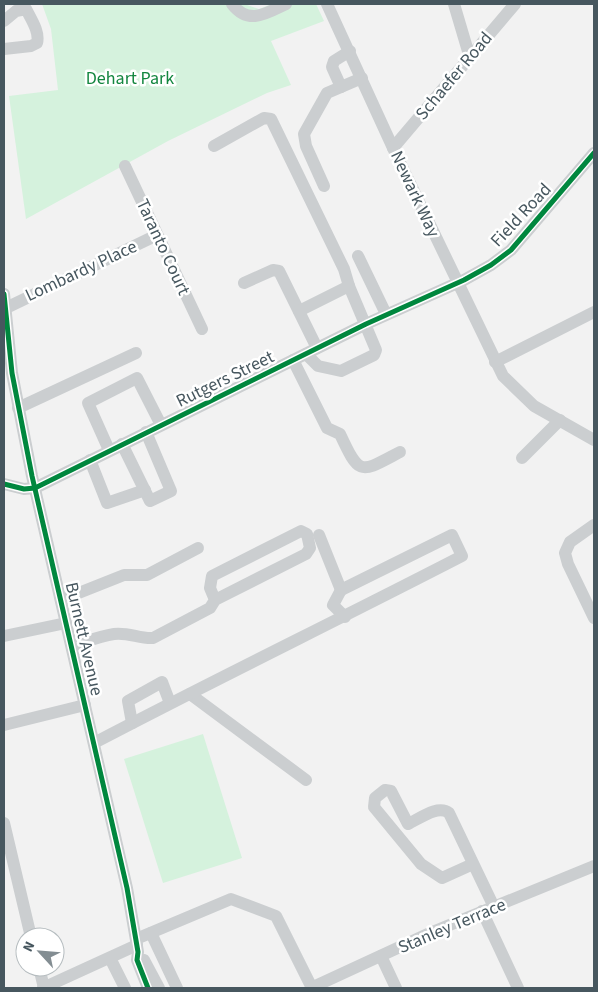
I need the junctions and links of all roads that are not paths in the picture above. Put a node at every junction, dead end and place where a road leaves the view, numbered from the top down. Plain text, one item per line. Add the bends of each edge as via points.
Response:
1 (232, 4) edge
2 (286, 4) edge
3 (327, 4) edge
4 (454, 4) edge
5 (515, 4) edge
6 (4, 21) edge
7 (4, 49) edge
8 (350, 51) junction
9 (470, 58) junction
10 (362, 78) junction
11 (340, 86) junction
12 (214, 146) dead end
13 (392, 148) junction
14 (594, 153) edge
15 (125, 166) dead end
16 (324, 186) dead end
17 (157, 235) junction
18 (358, 256) dead end
19 (244, 283) dead end
20 (457, 283) junction
21 (349, 286) junction
22 (4, 294) edge
23 (5, 302) edge
24 (299, 311) junction
25 (594, 312) edge
26 (386, 314) junction
27 (366, 324) junction
28 (202, 329) dead end
29 (311, 351) junction
30 (136, 353) dead end
31 (293, 360) junction
32 (495, 362) junction
33 (18, 408) junction
34 (560, 420) junction
35 (161, 425) junction
36 (146, 432) junction
37 (594, 440) edge
38 (122, 444) junction
39 (109, 450) junction
40 (400, 452) dead end
41 (522, 458) dead end
42 (90, 460) junction
43 (4, 484) edge
44 (34, 488) junction
45 (145, 490) junction
46 (594, 526) edge
47 (320, 535) dead end
48 (198, 548) dead end
49 (341, 590) junction
50 (61, 600) junction
51 (215, 600) junction
52 (345, 617) junction
53 (594, 618) edge
54 (66, 623) junction
55 (4, 636) edge
56 (72, 646) junction
57 (190, 694) junction
58 (170, 703) junction
59 (85, 705) junction
60 (132, 723) junction
61 (4, 725) edge
62 (94, 743) junction
63 (306, 780) dead end
64 (4, 823) edge
65 (408, 824) junction
66 (394, 831) junction
67 (473, 864) junction
68 (594, 866) edge
69 (488, 909) junction
70 (29, 927) edge
71 (151, 933) junction
72 (137, 945) junction
73 (381, 956) junction
74 (110, 958) junction
75 (43, 988) edge
76 (125, 988) edge
77 (148, 988) edge
78 (159, 988) edge
79 (177, 988) edge
80 (312, 988) edge
81 (396, 988) edge
82 (518, 988) edge

1 - 2 street via 244,14 260,17
3 - 8 street, Newark Way
4 - 9 street
5 - 9 street, Schaefer Road
6 - 7 street via 26,9 38,39 31,46
8 - 10 street, Newark Way
8 - 11 street via 338,57 332,67
9 - 13 street, Schaefer Road
10 - 11 street
10 - 13 street, Newark Way
11 - 16 street via 327,93 304,134
12 - 21 street via 264,118 271,119
13 - 20 street, Newark Way
14 - 20 street, Field Road via 511,250
15 - 17 street, Taranto Court
17 - 23 street, Lombardy Place
17 - 28 street, Taranto Court
18 - 26 street
19 - 24 street via 273,270 279,271
20 - 26 street, Rutgers Street
20 - 32 street, Newark Way
21 - 24 street
21 - 27 street
22 - 23 street, Burnett Avenue
23 - 33 street, Burnett Avenue
24 - 29 street
25 - 32 street
26 - 27 street, Rutgers Street
27 - 29 street, Rutgers Street
27 - 29 street via 376,350 374,355 341,371 318,366
29 - 31 street, Rutgers Street
30 - 33 street
31 - 35 street, Rutgers Street
31 - 40 street via 327,428 340,434 360,467 370,468
32 - 34 street, Newark Way via 508,382 534,406
33 - 44 street, Burnett Avenue
34 - 37 street, Newark Way
34 - 41 street
35 - 36 street, Rutgers Street
35 - 39 street via 137,378 88,403
36 - 38 street, Rutgers Street
36 - 45 street via 171,491 150,501
38 - 39 street, Rutgers Street
38 - 45 street
39 - 42 street, Rutgers Street
42 - 44 street, Rutgers Street
42 - 45 street via 107,503
43 - 44 street
44 - 50 street, Burnett Avenue
46 - 53 street via 570,542 565,553
47 - 49 street
48 - 50 street via 147,575 124,575
49 - 52 street via 333,605
49 - 52 street via 452,535 462,556
50 - 54 street, Burnett Avenue
51 - 51 street via 306,554 310,548 307,534 301,531 212,576 210,588
51 - 56 street via 210,608 153,638 114,634
52 - 57 street
54 - 55 street
54 - 56 street, Burnett Avenue
56 - 59 street, Burnett Avenue
57 - 58 street
57 - 63 street
58 - 60 street
58 - 60 street via 162,682 128,701
59 - 61 street
59 - 62 street, Burnett Avenue
60 - 62 street
62 - 72 street, Burnett Avenue
64 - 70 street
65 - 66 street
65 - 66 street via 391,791 385,790 375,798 374,807
65 - 67 street via 438,809 445,810
66 - 67 street via 421,864 442,878
67 - 69 street
68 - 69 street, Stanley Terrace
69 - 73 street, Stanley Terrace
69 - 82 street
71 - 72 street
71 - 79 street
71 - 80 street via 231,899 276,916
72 - 74 street
72 - 77 street, Burnett Avenue via 137,960
72 - 78 street, Burnett Avenue
73 - 80 street, Stanley Terrace
73 - 81 street
74 - 75 street
74 - 76 street

